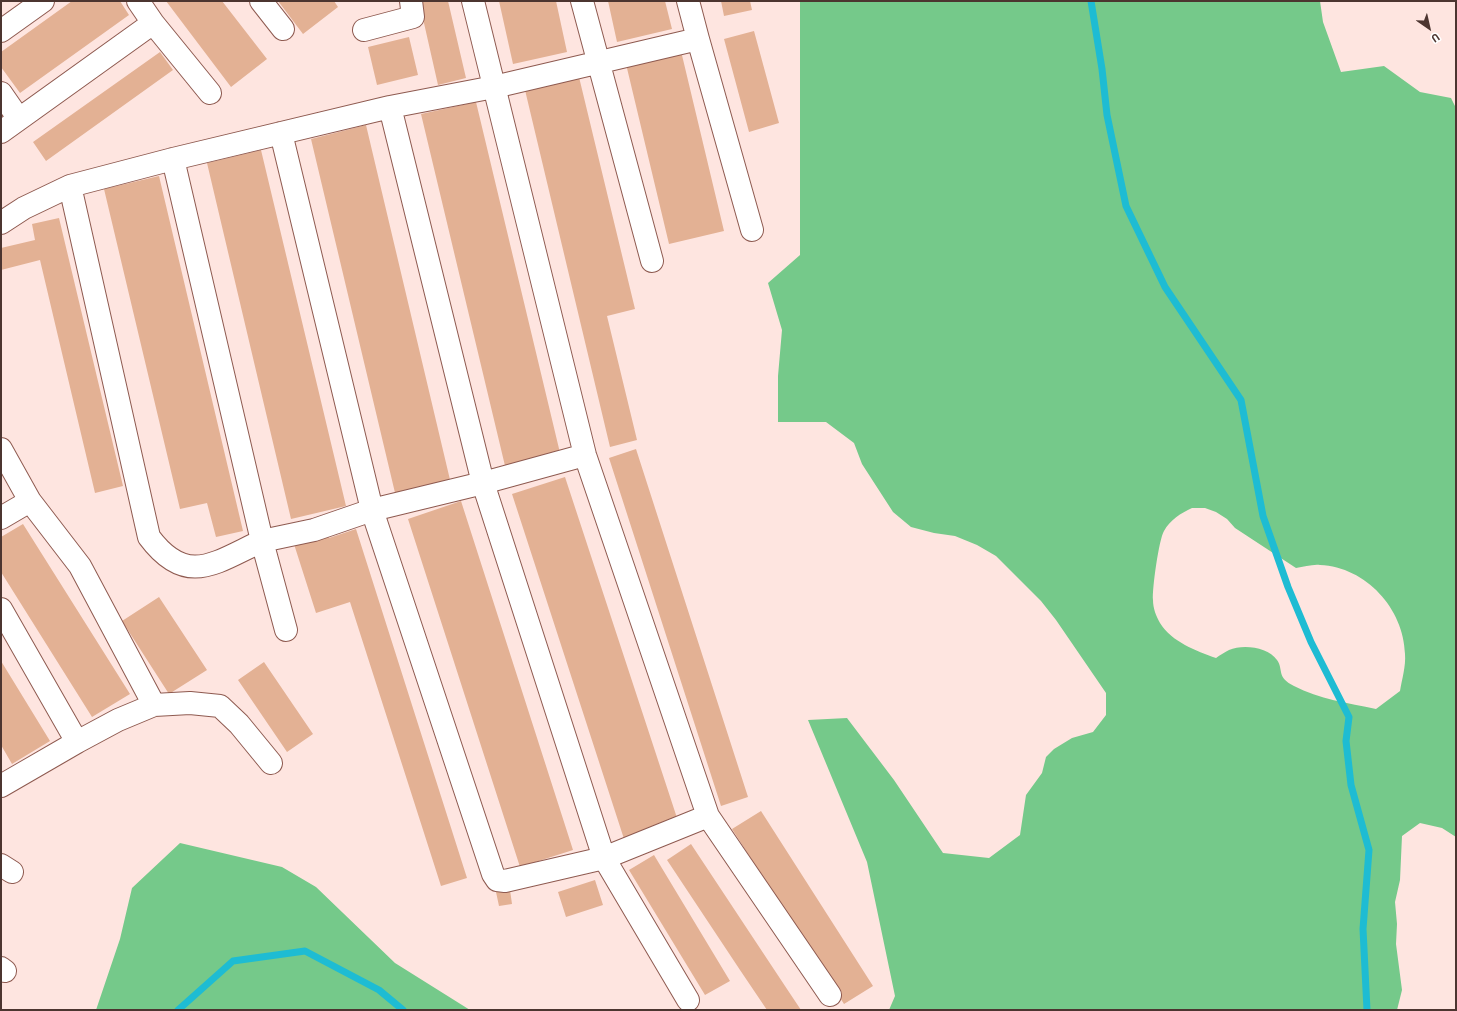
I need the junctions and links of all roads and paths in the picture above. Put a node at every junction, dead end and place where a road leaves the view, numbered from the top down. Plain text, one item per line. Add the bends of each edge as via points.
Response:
1 (42, 1) edge
2 (138, 1) edge
3 (261, 1) edge
4 (411, 1) edge
5 (473, 1) edge
6 (582, 1) edge
7 (688, 1) edge
8 (153, 23) junction
9 (283, 29) dead end
10 (364, 30) dead end
11 (1, 31) edge
12 (698, 39) junction
13 (598, 63) junction
14 (494, 87) junction
15 (1, 93) edge
16 (210, 93) dead end
17 (390, 107) junction
18 (19, 119) junction
19 (1, 132) edge
20 (280, 133) junction
21 (173, 159) junction
22 (70, 186) junction
23 (1, 223) edge
24 (752, 230) dead end
25 (652, 261) dead end
26 (1, 449) edge
27 (585, 455) junction
28 (483, 483) junction
29 (30, 501) junction
30 (372, 510) junction
31 (1, 518) edge
32 (262, 541) junction
33 (1, 609) edge
34 (286, 630) dead end
35 (154, 705) junction
36 (77, 742) junction
37 (271, 763) dead end
38 (1, 786) edge
39 (708, 816) junction
40 (604, 858) junction
41 (830, 995) dead end
42 (688, 1000) dead end

1 - 11 street
2 - 8 street
3 - 9 street
4 - 10 street via 413,17
5 - 14 street
6 - 13 street
7 - 12 street
8 - 16 street
8 - 18 street
12 - 13 street
12 - 24 street
13 - 14 street
13 - 25 street
14 - 17 street
14 - 27 street
15 - 18 street
17 - 20 street
17 - 28 street
18 - 19 street
20 - 21 street
20 - 30 street
21 - 22 street
21 - 32 street
22 - 23 street via 24,208
22 - 32 street via 149,537 165,556 189,568 208,565
26 - 29 street
27 - 28 street
27 - 39 street
28 - 30 street
28 - 40 street
29 - 31 street
29 - 35 street via 80,566
30 - 32 street via 314,530
30 - 40 street via 492,874 497,880 505,881
32 - 34 street
33 - 36 street
35 - 36 street via 118,720
35 - 37 street via 190,703 220,706 239,724
36 - 38 street
39 - 40 street
39 - 41 street
40 - 42 street

